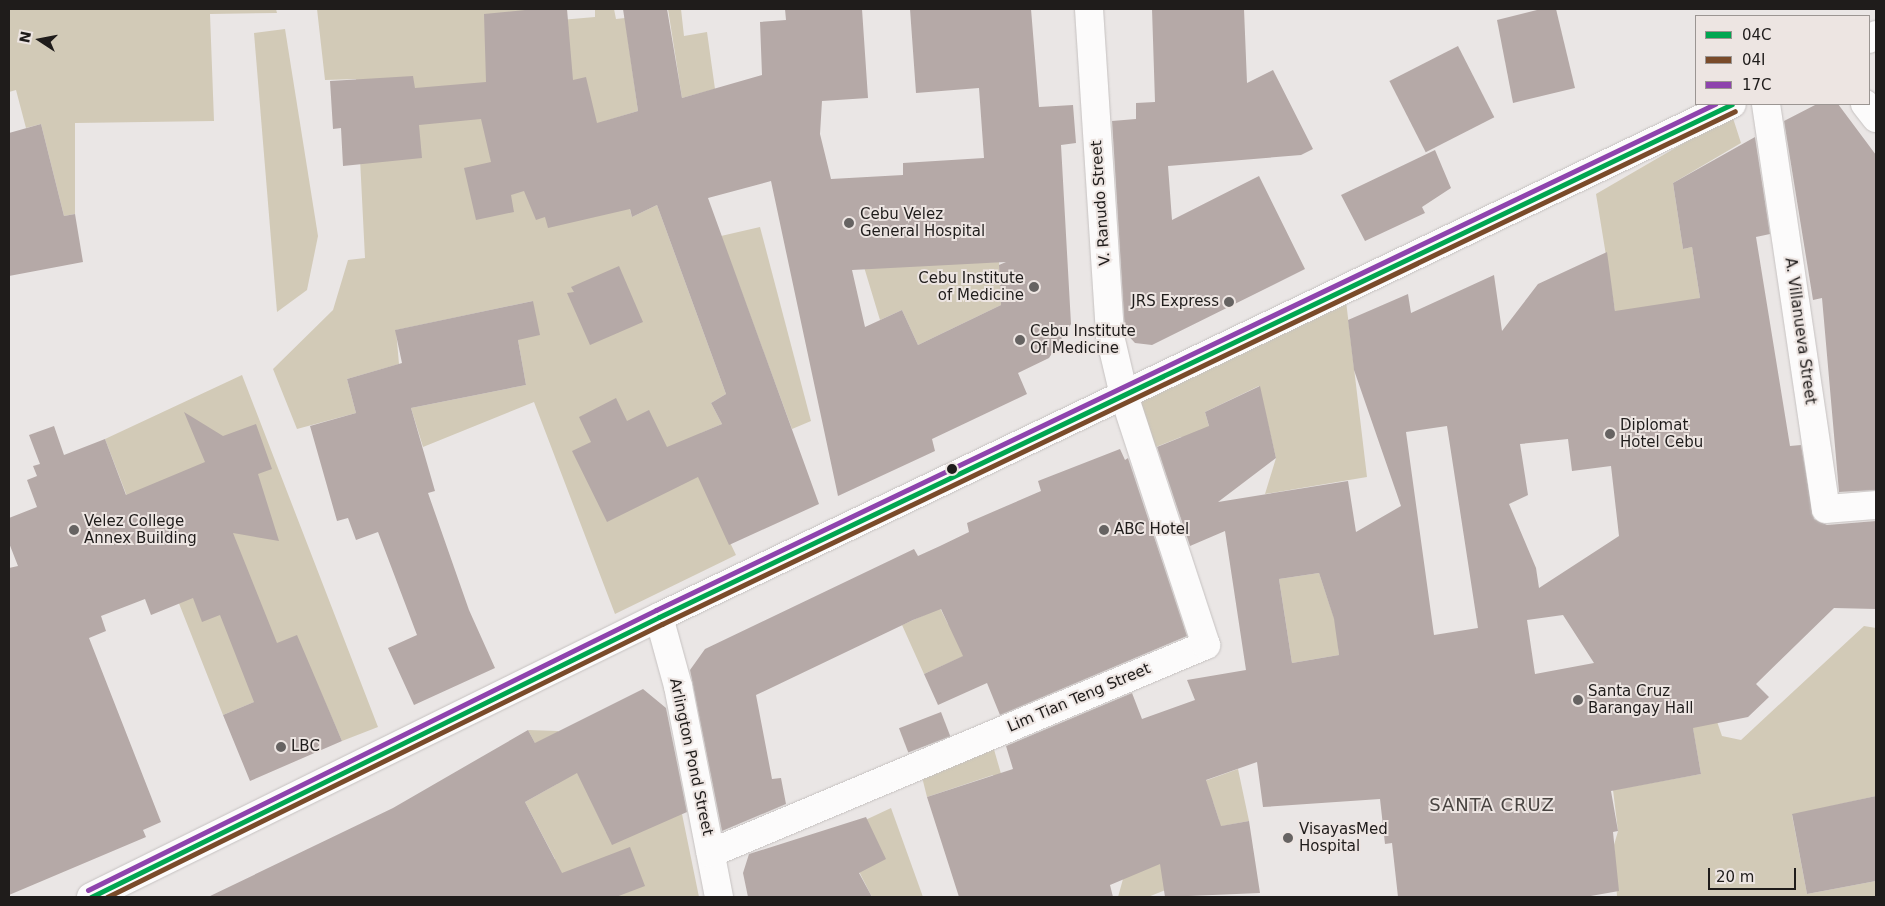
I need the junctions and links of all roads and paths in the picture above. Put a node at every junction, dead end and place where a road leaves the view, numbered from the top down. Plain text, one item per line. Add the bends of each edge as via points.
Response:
1 (1089, 9) edge
2 (1730, 105) edge
3 (1766, 105) edge
4 (1866, 105) edge
5 (1876, 118) edge
6 (1124, 395) junction
7 (1876, 504) edge
8 (659, 617) junction
9 (711, 854) junction
10 (91, 897) edge
11 (719, 897) edge

1 - 6 street, V. Ranudo Street via 1110,336
2 - 6 street
3 - 7 street, A. Villanueva Street via 1826,509
4 - 5 street
6 - 8 street
6 - 9 street, Lim Tian Teng Street via 1206,645
8 - 9 street, Arlington Pond Street
8 - 10 street
9 - 11 street, Arlington Pond Street

